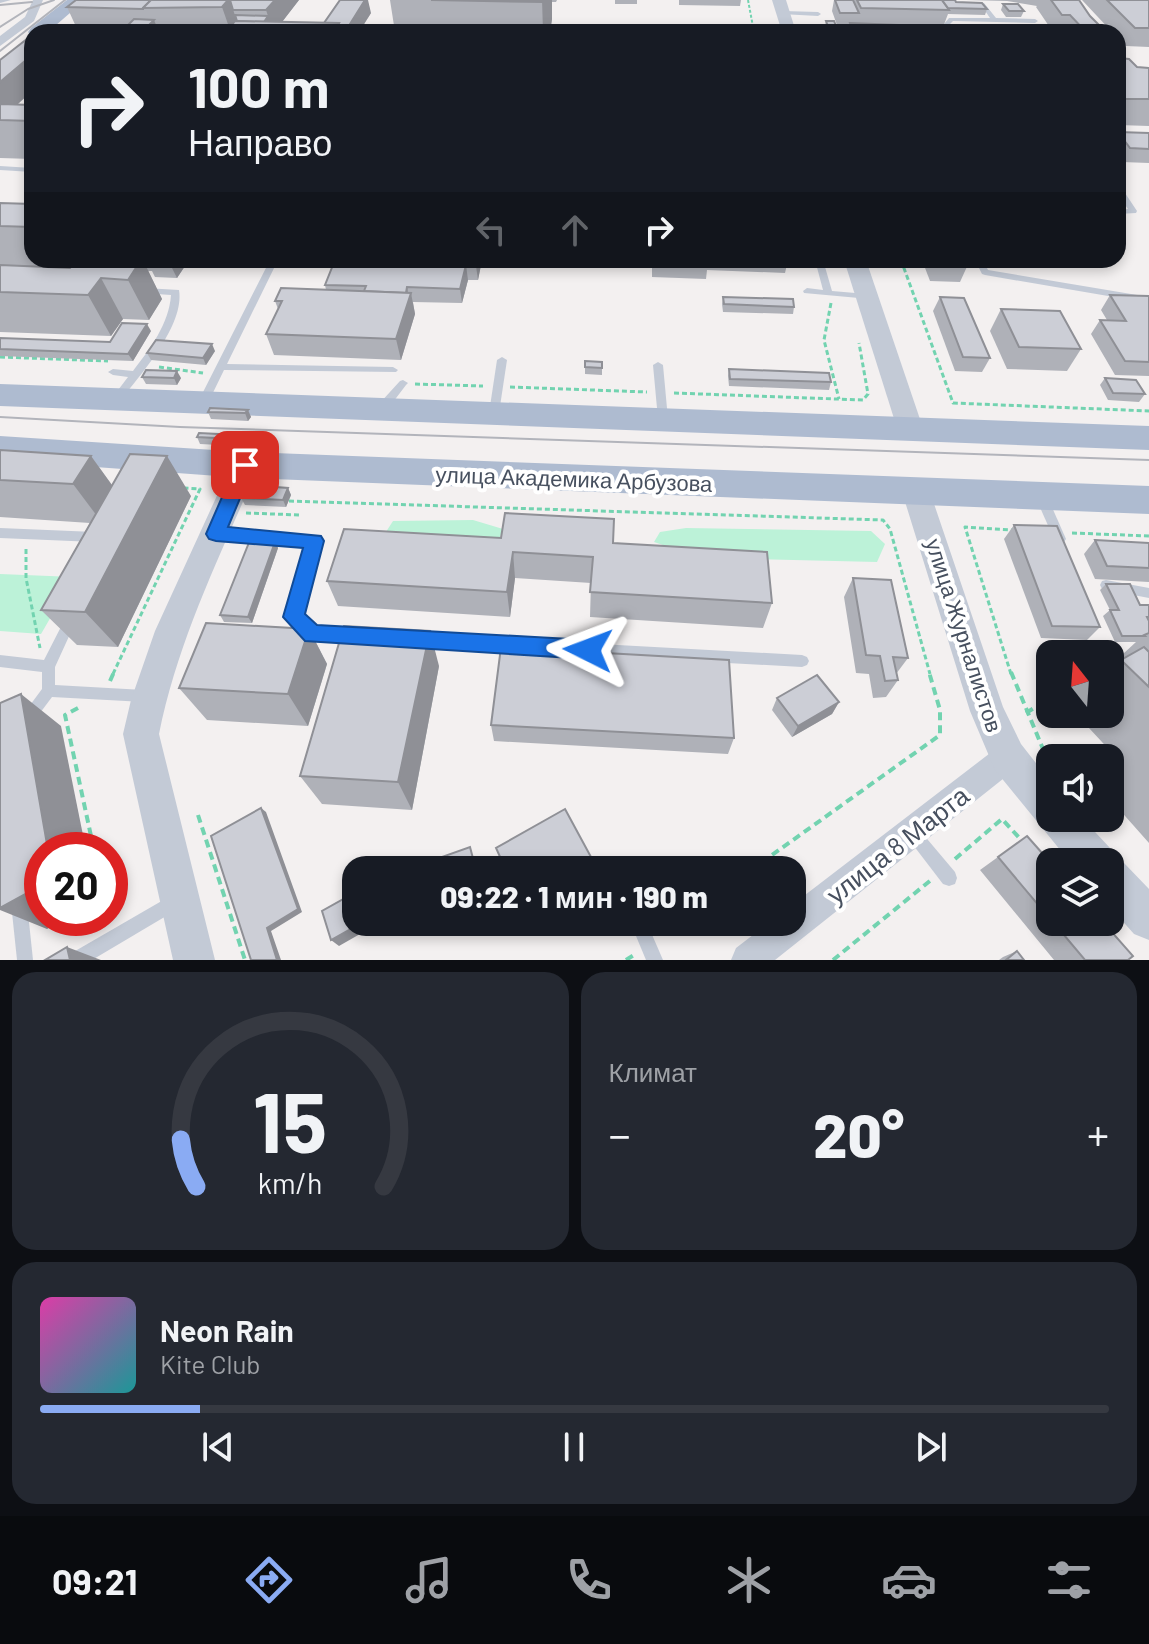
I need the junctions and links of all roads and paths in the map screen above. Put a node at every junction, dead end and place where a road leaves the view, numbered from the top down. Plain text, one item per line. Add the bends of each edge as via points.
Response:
1 (8, 0) edge
2 (38, 0) edge
3 (77, 0) edge
4 (748, 0) edge
5 (0, 1) edge
6 (984, 5) edge
7 (781, 6) edge
8 (818, 14) dead end
9 (994, 20) junction
10 (1035, 21) dead end
11 (47, 24) edge
12 (752, 24) edge
13 (947, 24) edge
14 (0, 42) edge
15 (24, 42) edge
16 (0, 61) edge
17 (24, 170) edge
18 (2, 171) edge
19 (270, 268) edge
20 (821, 268) edge
21 (858, 268) edge
22 (904, 268) edge
23 (983, 268) edge
24 (128, 291) edge
25 (807, 291) dead end
26 (828, 293) junction
27 (867, 297) junction
28 (1149, 300) edge
29 (857, 334) dead end
30 (502, 360) dead end
31 (658, 365) dead end
32 (221, 367) junction
33 (393, 370) dead end
34 (122, 382) junction
35 (403, 383) joint
36 (0, 395) edge
37 (839, 399) junction
38 (496, 400) junction
39 (203, 402) junction
40 (661, 405) junction
41 (381, 409) junction
42 (1149, 411) edge
43 (910, 428) junction
44 (1149, 438) edge
45 (0, 448) edge
46 (245, 465) junction
47 (0, 469) edge
48 (141, 482) junction
49 (916, 492) junction
50 (1040, 496) junction
51 (1149, 500) edge
52 (289, 501) dead end
53 (561, 510) junction
54 (300, 515) dead end
55 (561, 518) edge
56 (229, 523) junction
57 (0, 533) edge
58 (26, 534) junction
59 (1059, 536) junction
60 (1149, 536) edge
61 (111, 537) edge
62 (1106, 585) edge
63 (1149, 593) edge
64 (80, 602) edge
65 (360, 637) edge
66 (407, 640) edge
67 (802, 661) dead end
68 (0, 662) edge
69 (48, 667) junction
70 (49, 691) junction
71 (103, 694) junction
72 (148, 696) junction
73 (1036, 707) edge
74 (1026, 713) junction
75 (21, 725) edge
76 (1040, 744) edge
77 (1008, 757) junction
78 (1036, 793) edge
79 (198, 815) dead end
80 (90, 832) edge
81 (912, 832) junction
82 (1069, 832) edge
83 (1083, 848) edge
84 (1031, 850) edge
85 (771, 856) edge
86 (946, 874) junction
87 (17, 884) edge
88 (1124, 892) edge
89 (179, 898) junction
90 (1149, 919) edge
91 (644, 936) dead end
92 (25, 960) edge
93 (76, 960) edge
94 (194, 960) edge
95 (245, 960) edge
96 (655, 960) edge
97 (748, 960) edge
98 (833, 960) edge

1 - 5 lane
2 - 14 street via 30,19
3 - 11 main road
4 - 12 path
6 - 9 lane
7 - 8 lane
9 - 10 lane
9 - 13 lane via 951,19
15 - 16 main road
17 - 18 lane
19 - 32 lane
20 - 26 lane
21 - 27 street
22 - 42 path via 953,403
23 - 28 lane
24 - 34 lane via 176,292 177,304 147,359
25 - 26 lane
26 - 27 lane
26 - 37 path via 831,303 822,338
27 - 43 street
29 - 37 path via 868,394 863,400
30 - 38 lane
31 - 40 lane
32 - 33 lane
32 - 39 lane
34 - 36 main road
34 - 39 main road
35 - 38 path
35 - 41 lane
37 - 40 path
38 - 40 main road
38 - 40 path
38 - 41 main road
39 - 41 main road
40 - 43 main road
43 - 44 main road
45 - 46 main road, улица Академика Арбузова
46 - 48 main road
46 - 49 main road, улица Академика Арбузова
46 - 56 street
47 - 48 main road
48 - 71 path via 200,489
49 - 50 main road, улица Академика Арбузова
49 - 77 street, улица Журналистов via 987,711
50 - 51 main road, улица Академика Арбузова
50 - 59 lane
52 - 53 path
53 - 55 path
53 - 85 path via 883,520 890,529 940,710 940,735
54 - 56 path
56 - 65 lane via 315,541 294,617 312,635
56 - 72 street
57 - 58 lane
58 - 61 lane
58 - 69 path via 36,638
59 - 60 path
59 - 74 path via 965,527
62 - 63 lane
64 - 69 lane
66 - 67 lane
68 - 69 lane
69 - 70 lane
70 - 71 lane
70 - 75 lane
71 - 72 lane
71 - 80 path via 65,715
72 - 89 street via 141,734
73 - 74 path
74 - 76 path
77 - 78 street, улица Журналистов
77 - 81 street, улица 8 Марта
79 - 95 path
81 - 86 lane
81 - 97 street, улица 8 Марта
82 - 83 street
84 - 86 path via 1002,819
86 - 98 path
87 - 92 lane
88 - 90 street
89 - 93 lane
89 - 94 street
91 - 96 lane

